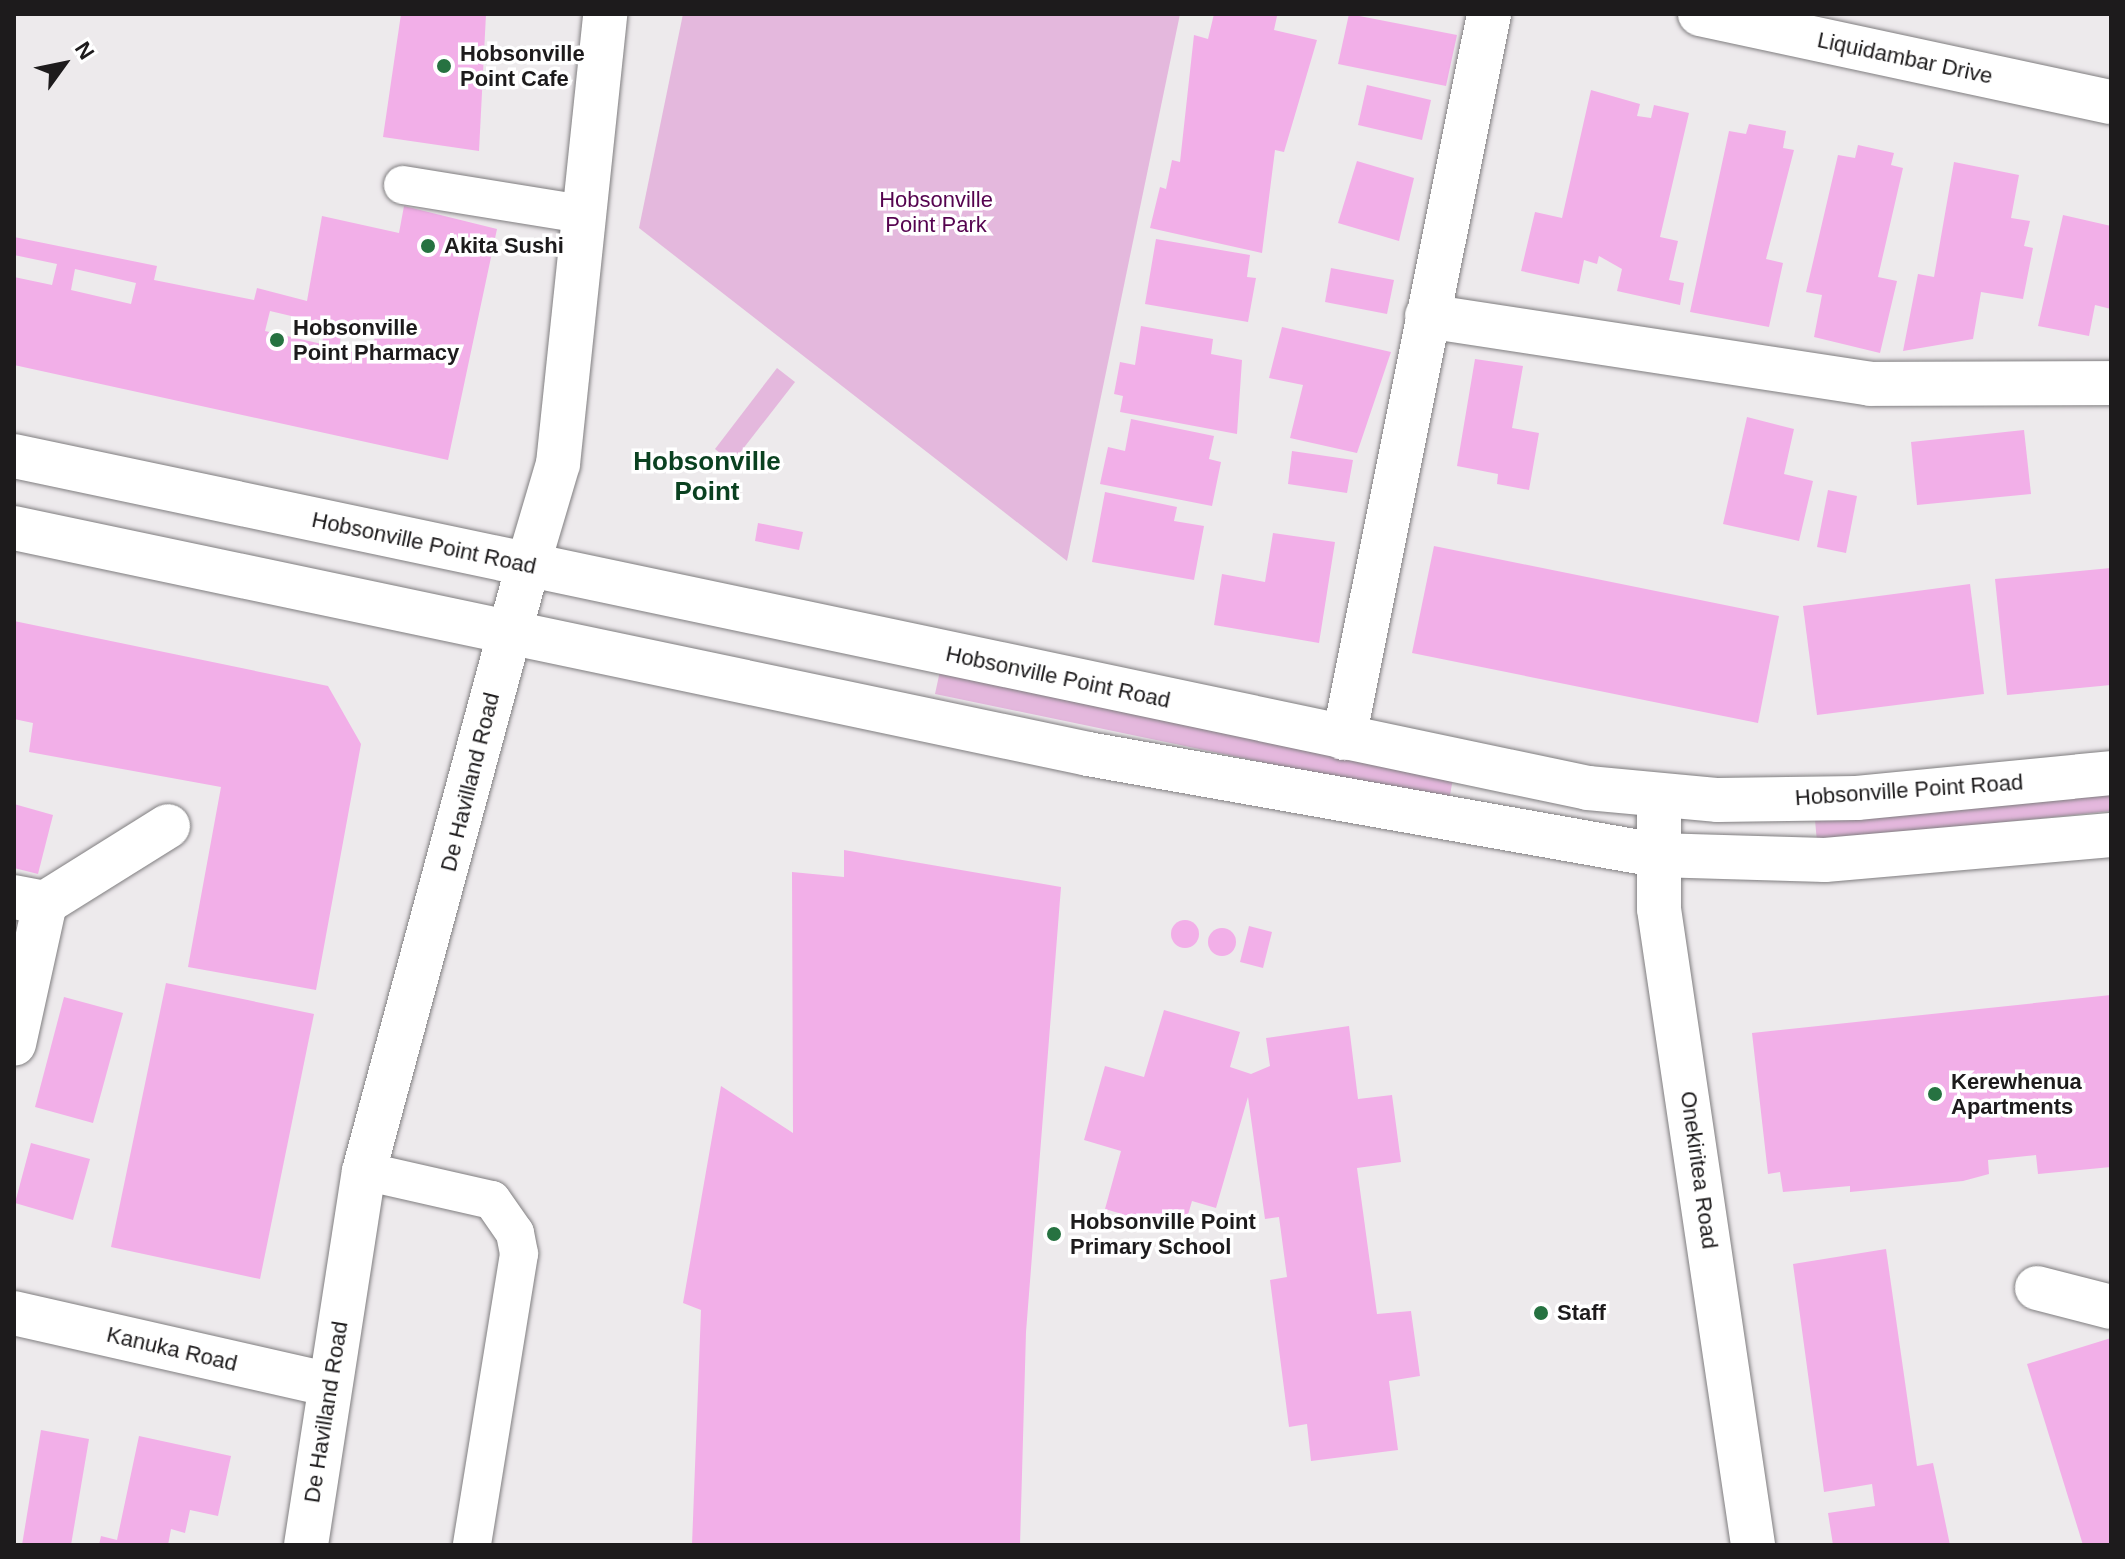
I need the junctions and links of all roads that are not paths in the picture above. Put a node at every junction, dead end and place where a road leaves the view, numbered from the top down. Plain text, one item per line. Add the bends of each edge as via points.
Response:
1 (605, 14) edge
2 (1489, 14) edge
3 (1700, 14) edge
4 (2111, 102) edge
5 (403, 185) dead end
6 (582, 214) junction
7 (1427, 316) junction
8 (2111, 383) edge
9 (14, 456) edge
10 (14, 528) edge
11 (528, 565) junction
12 (507, 636) junction
13 (1344, 738) junction
14 (2111, 773) edge
15 (1659, 795) junction
16 (168, 826) dead end
17 (2111, 835) edge
18 (1656, 855) junction
19 (30, 900) edge
20 (14, 1044) edge
21 (364, 1171) junction
22 (2037, 1288) dead end
23 (2111, 1307) edge
24 (14, 1313) edge
25 (330, 1385) junction
26 (306, 1545) edge
27 (472, 1545) edge
28 (1753, 1545) edge

1 - 6 street, De Havilland Road
2 - 7 street
3 - 4 street, Liquidambar Drive
5 - 6 lane
6 - 11 street, De Havilland Road via 558,464
7 - 8 street via 1870,384
7 - 13 street
9 - 11 street, Hobsonville Point Road
10 - 12 street
11 - 12 street, De Havilland Road
11 - 13 street, Hobsonville Point Road
12 - 18 street via 1088,754
12 - 21 street, De Havilland Road
13 - 15 street, Hobsonville Point Road via 1546,781
14 - 15 street, Hobsonville Point Road via 1857,798
15 - 18 street, Onekiritea Road
16 - 19 street
17 - 18 street via 1825,860
18 - 28 street, Onekiritea Road
19 - 20 street
21 - 25 street, De Havilland Road
21 - 27 lane via 492,1200 515,1233 519,1254
22 - 23 street
24 - 25 street, Kanuka Road
25 - 26 street, De Havilland Road

